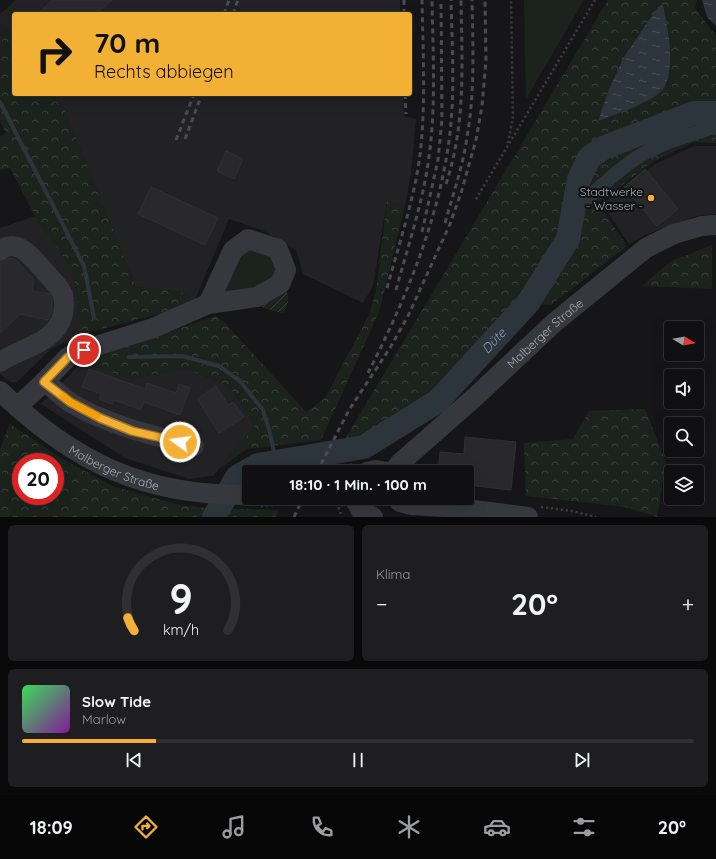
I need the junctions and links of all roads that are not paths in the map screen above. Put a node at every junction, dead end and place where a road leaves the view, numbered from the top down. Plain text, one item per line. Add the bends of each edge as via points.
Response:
1 (716, 225) edge
2 (0, 251) edge
3 (208, 304) dead end
4 (0, 362) edge
5 (44, 382) junction
6 (0, 391) edge
7 (16, 407) junction
8 (194, 446) dead end
9 (398, 465) edge
10 (242, 498) edge
11 (351, 505) edge
12 (398, 505) edge
13 (412, 505) edge
14 (373, 517) edge
15 (383, 517) edge
16 (528, 517) edge

1 - 9 street, Malberger Straße via 674,234 646,248 554,322
2 - 4 street via 10,246 30,255 58,287 64,303 64,313 58,327 48,337
3 - 5 street via 153,328 68,357
5 - 7 street
5 - 8 street via 70,402 100,418 132,431
6 - 7 street, Malberger Straße
7 - 10 street, Malberger Straße via 46,432 81,455 118,473 148,483 186,485 209,495
11 - 14 street
12 - 15 street
13 - 16 street

